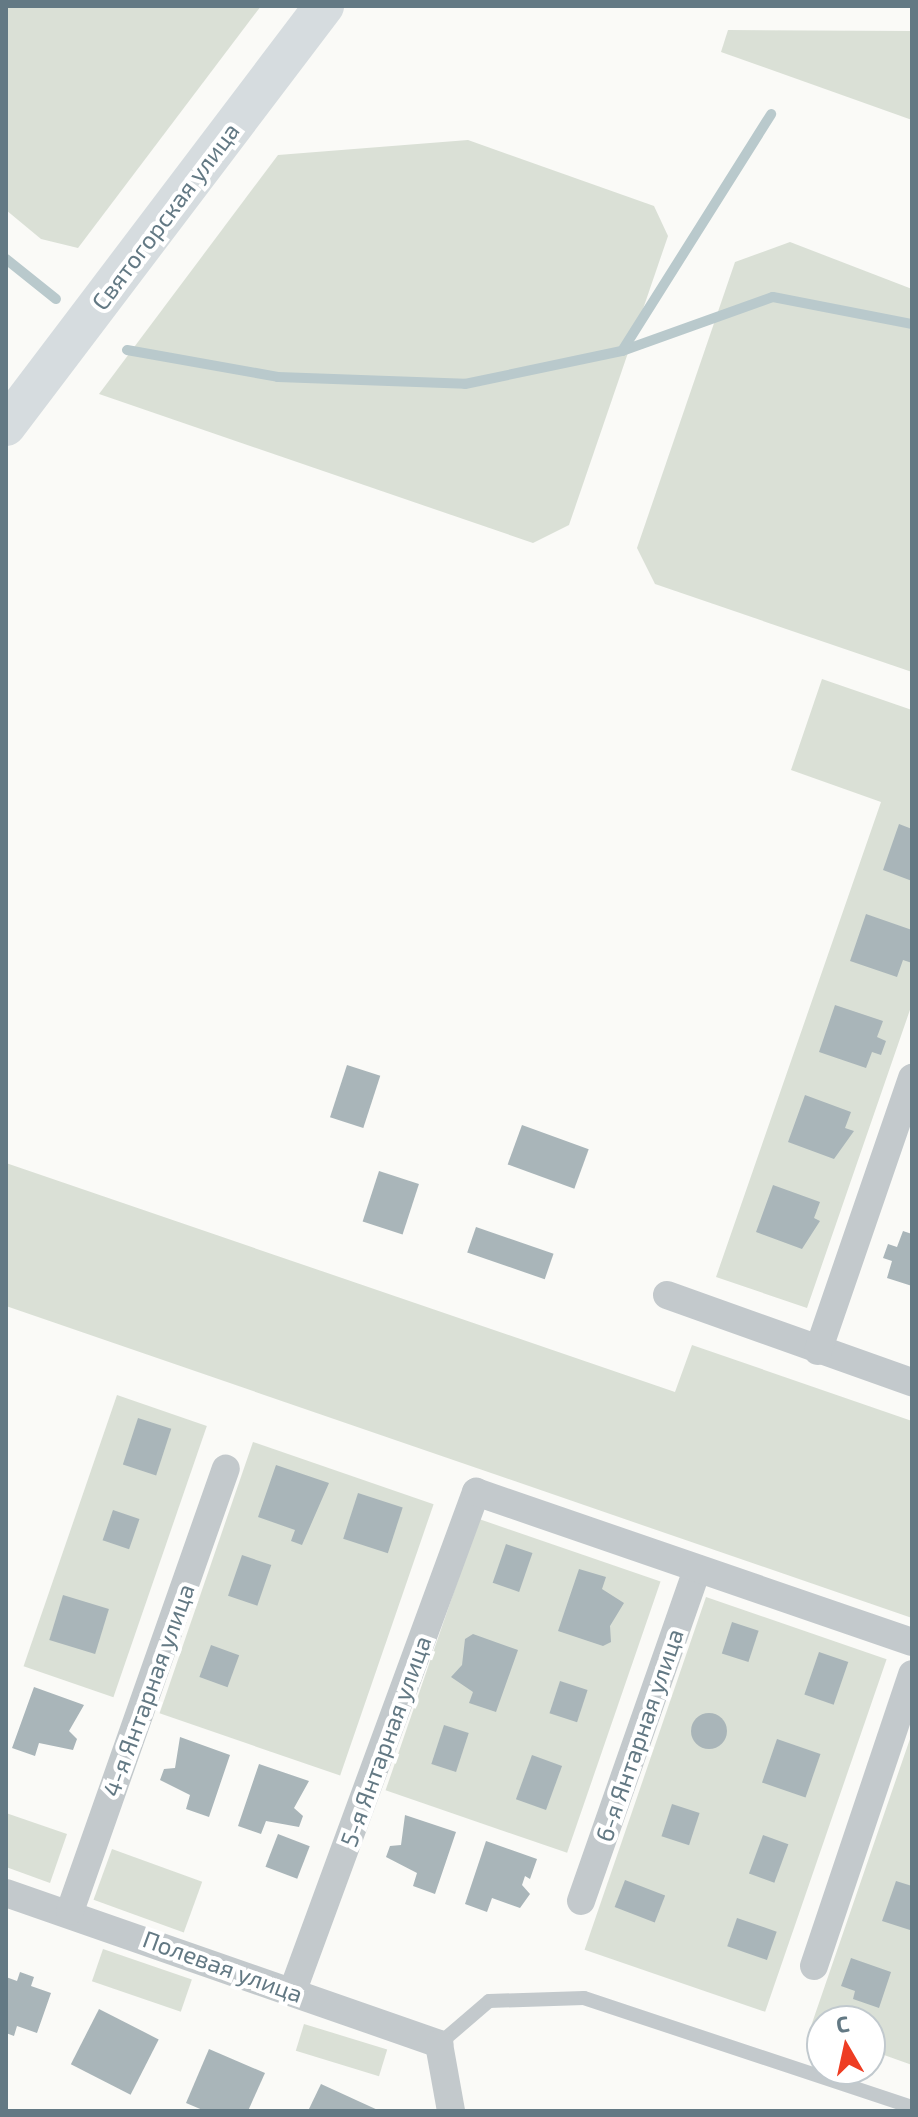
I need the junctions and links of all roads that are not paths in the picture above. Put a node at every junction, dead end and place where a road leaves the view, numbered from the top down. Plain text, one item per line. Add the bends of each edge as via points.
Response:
1 (324, 6) edge
2 (6, 426) edge
3 (912, 1078) edge
4 (667, 1295) dead end
5 (818, 1351) junction
6 (912, 1382) edge
7 (226, 1469) dead end
8 (697, 1569) junction
9 (912, 1642) edge
10 (912, 1674) edge
11 (6, 1893) edge
12 (581, 1901) dead end
13 (70, 1911) junction
14 (814, 1966) dead end
15 (293, 1990) junction
16 (439, 2044) junction
17 (912, 2107) edge
18 (451, 2111) edge

1 - 2 street, Святогорская улица
3 - 5 street
4 - 5 street
5 - 6 street
7 - 13 street, 4-я Янтарная улица
8 - 9 street
8 - 12 street, 6-я Янтарная улица
8 - 15 street, 5-я Янтарная улица via 476,1492
10 - 14 street
11 - 13 street, Полевая улица
13 - 15 street, Полевая улица
15 - 16 street, Полевая улица
16 - 17 lane via 489,2001 584,1998
16 - 18 street

